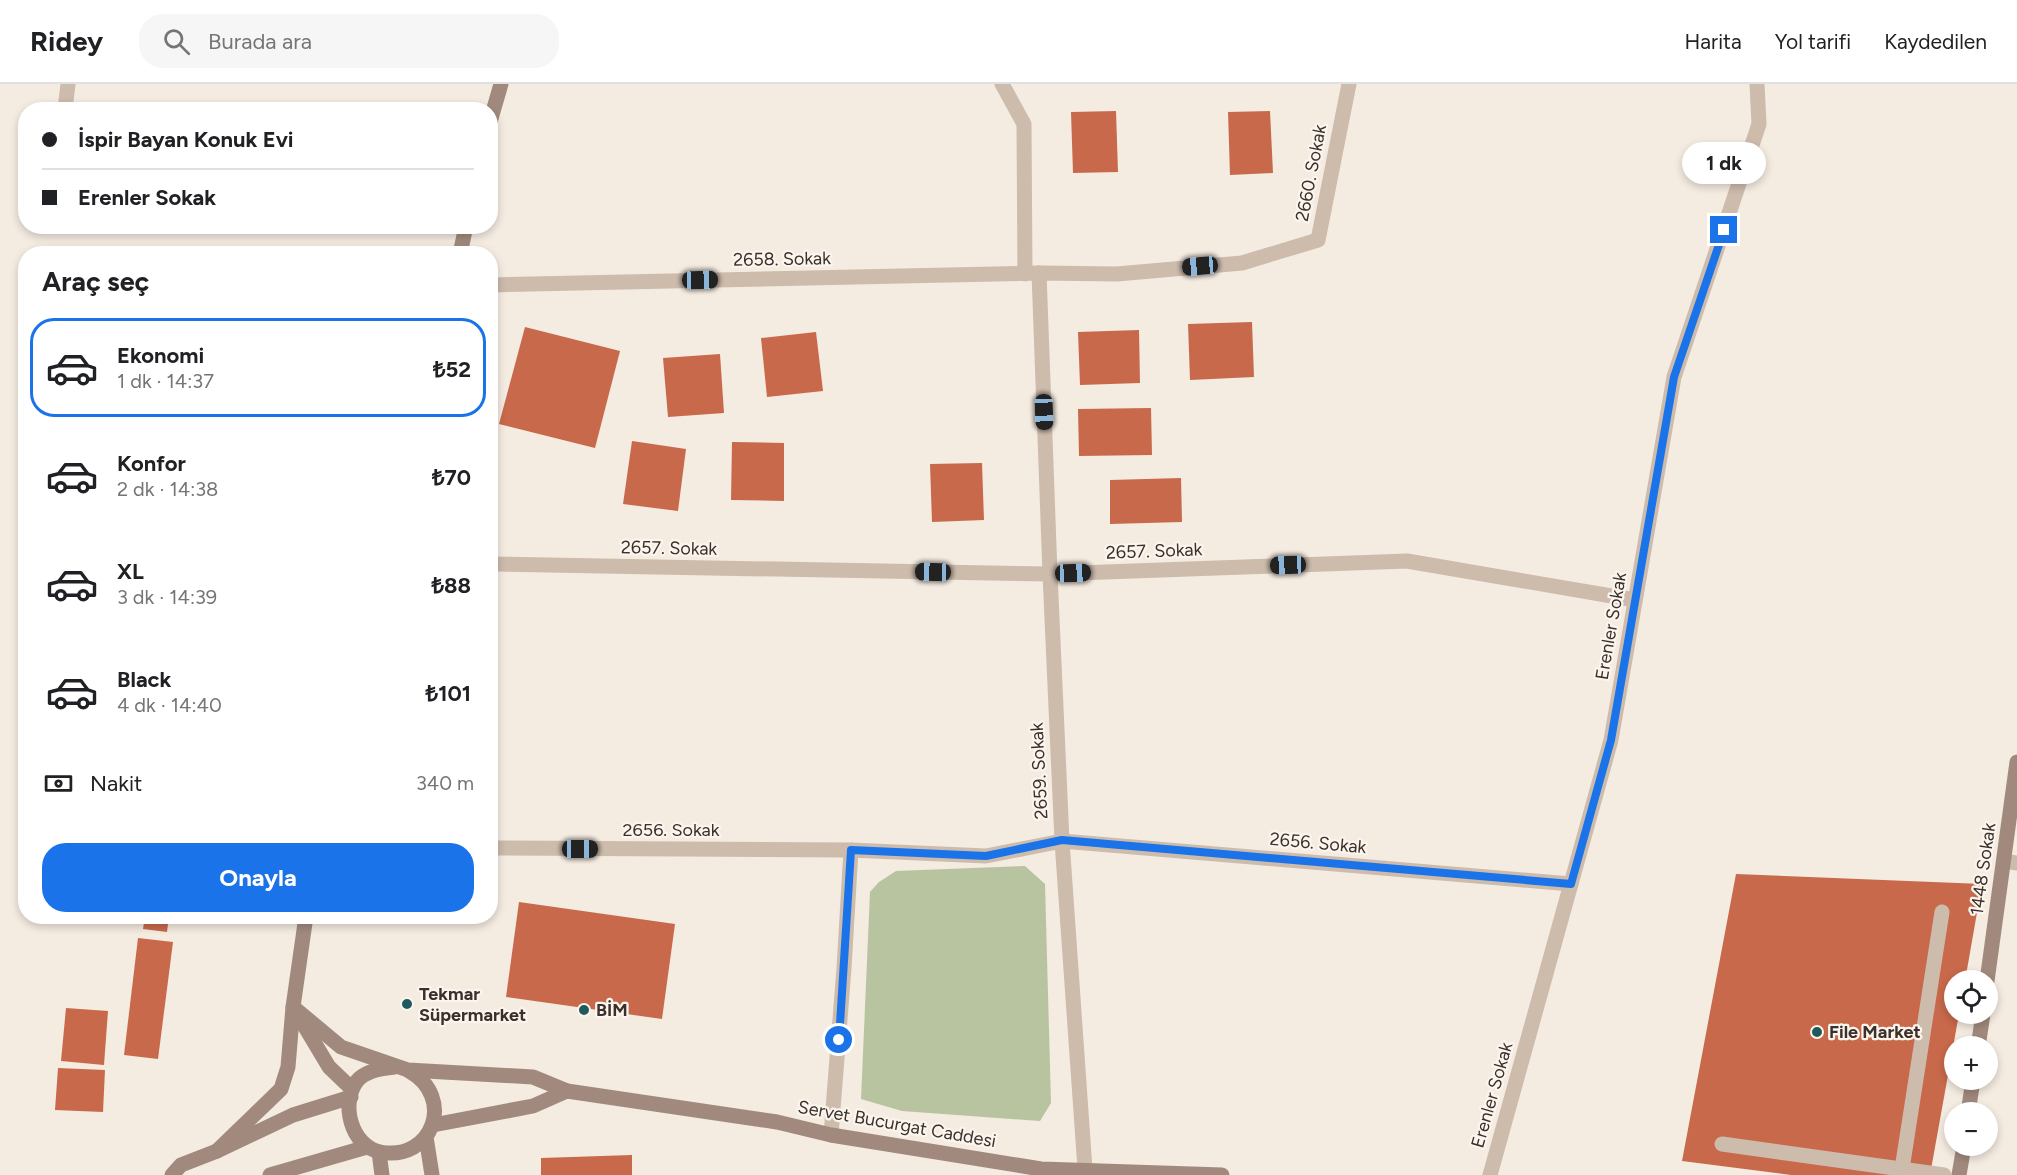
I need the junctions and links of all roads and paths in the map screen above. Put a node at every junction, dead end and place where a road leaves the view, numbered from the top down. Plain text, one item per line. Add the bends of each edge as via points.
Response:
1 (68, 84) edge
2 (501, 84) edge
3 (1002, 84) edge
4 (1349, 84) edge
5 (1758, 84) edge
6 (66, 102) edge
7 (496, 102) edge
8 (1032, 273) junction
9 (498, 285) edge
10 (498, 564) edge
11 (1050, 574) junction
12 (1635, 600) junction
13 (2017, 762) edge
14 (1062, 840) junction
15 (498, 848) edge
16 (851, 850) junction
17 (2011, 862) edge
18 (1571, 884) junction
19 (1942, 912) dead end
20 (305, 924) edge
21 (1989, 970) edge
22 (293, 1007) junction
23 (402, 1069) junction
24 (567, 1091) junction
25 (352, 1093) junction
26 (429, 1131) junction
27 (831, 1135) junction
28 (1722, 1143) dead end
29 (373, 1150) junction
30 (217, 1151) junction
31 (1962, 1156) edge
32 (1085, 1169) junction
33 (1902, 1169) junction
34 (172, 1175) edge
35 (270, 1175) edge
36 (382, 1175) edge
37 (432, 1175) edge
38 (1222, 1175) edge
39 (1490, 1175) edge
40 (1944, 1175) edge
41 (1959, 1175) edge

1 - 6 street
2 - 7 main road
3 - 8 street, 2659. Sokak via 1024,124
4 - 8 street, 2660. Sokak via 1318,240 1242,263 1117,273
5 - 12 street, Erenler Sokak via 1759,124 1674,377
8 - 9 street, 2658. Sokak
8 - 11 street, 2659. Sokak
10 - 11 street, 2657. Sokak
11 - 12 street, 2657. Sokak via 1407,561
11 - 14 street, 2659. Sokak
12 - 18 street, Erenler Sokak via 1611,740
13 - 17 main road, 1448 Sokak
14 - 16 street, 2659. Sokak via 986,856
14 - 18 street, 2656. Sokak
14 - 32 street
15 - 16 street, 2656. Sokak
16 - 27 street
17 - 21 main road, 1448 Sokak
18 - 39 street, Erenler Sokak
19 - 33 street
20 - 22 main road
22 - 23 main road via 341,1047
22 - 25 main road via 329,1067
22 - 30 main road via 288,1067 281,1089
23 - 24 main road, Servet Bucurgat Caddesi via 533,1077
23 - 25 main road via 382,1068 359,1078
23 - 26 main road via 419,1076 428,1086 435,1105
24 - 26 main road via 533,1106
24 - 27 main road, Servet Bucurgat Caddesi via 777,1122
25 - 29 main road via 350,1119 355,1132
25 - 30 main road
26 - 29 main road via 418,1144 406,1150
26 - 37 main road
27 - 32 main road, Servet Bucurgat Caddesi via 1041,1169
28 - 33 street
29 - 35 main road
29 - 36 main road
30 - 34 main road via 181,1165
31 - 41 main road
32 - 38 main road, Servet Bucurgat Caddesi
33 - 40 street

